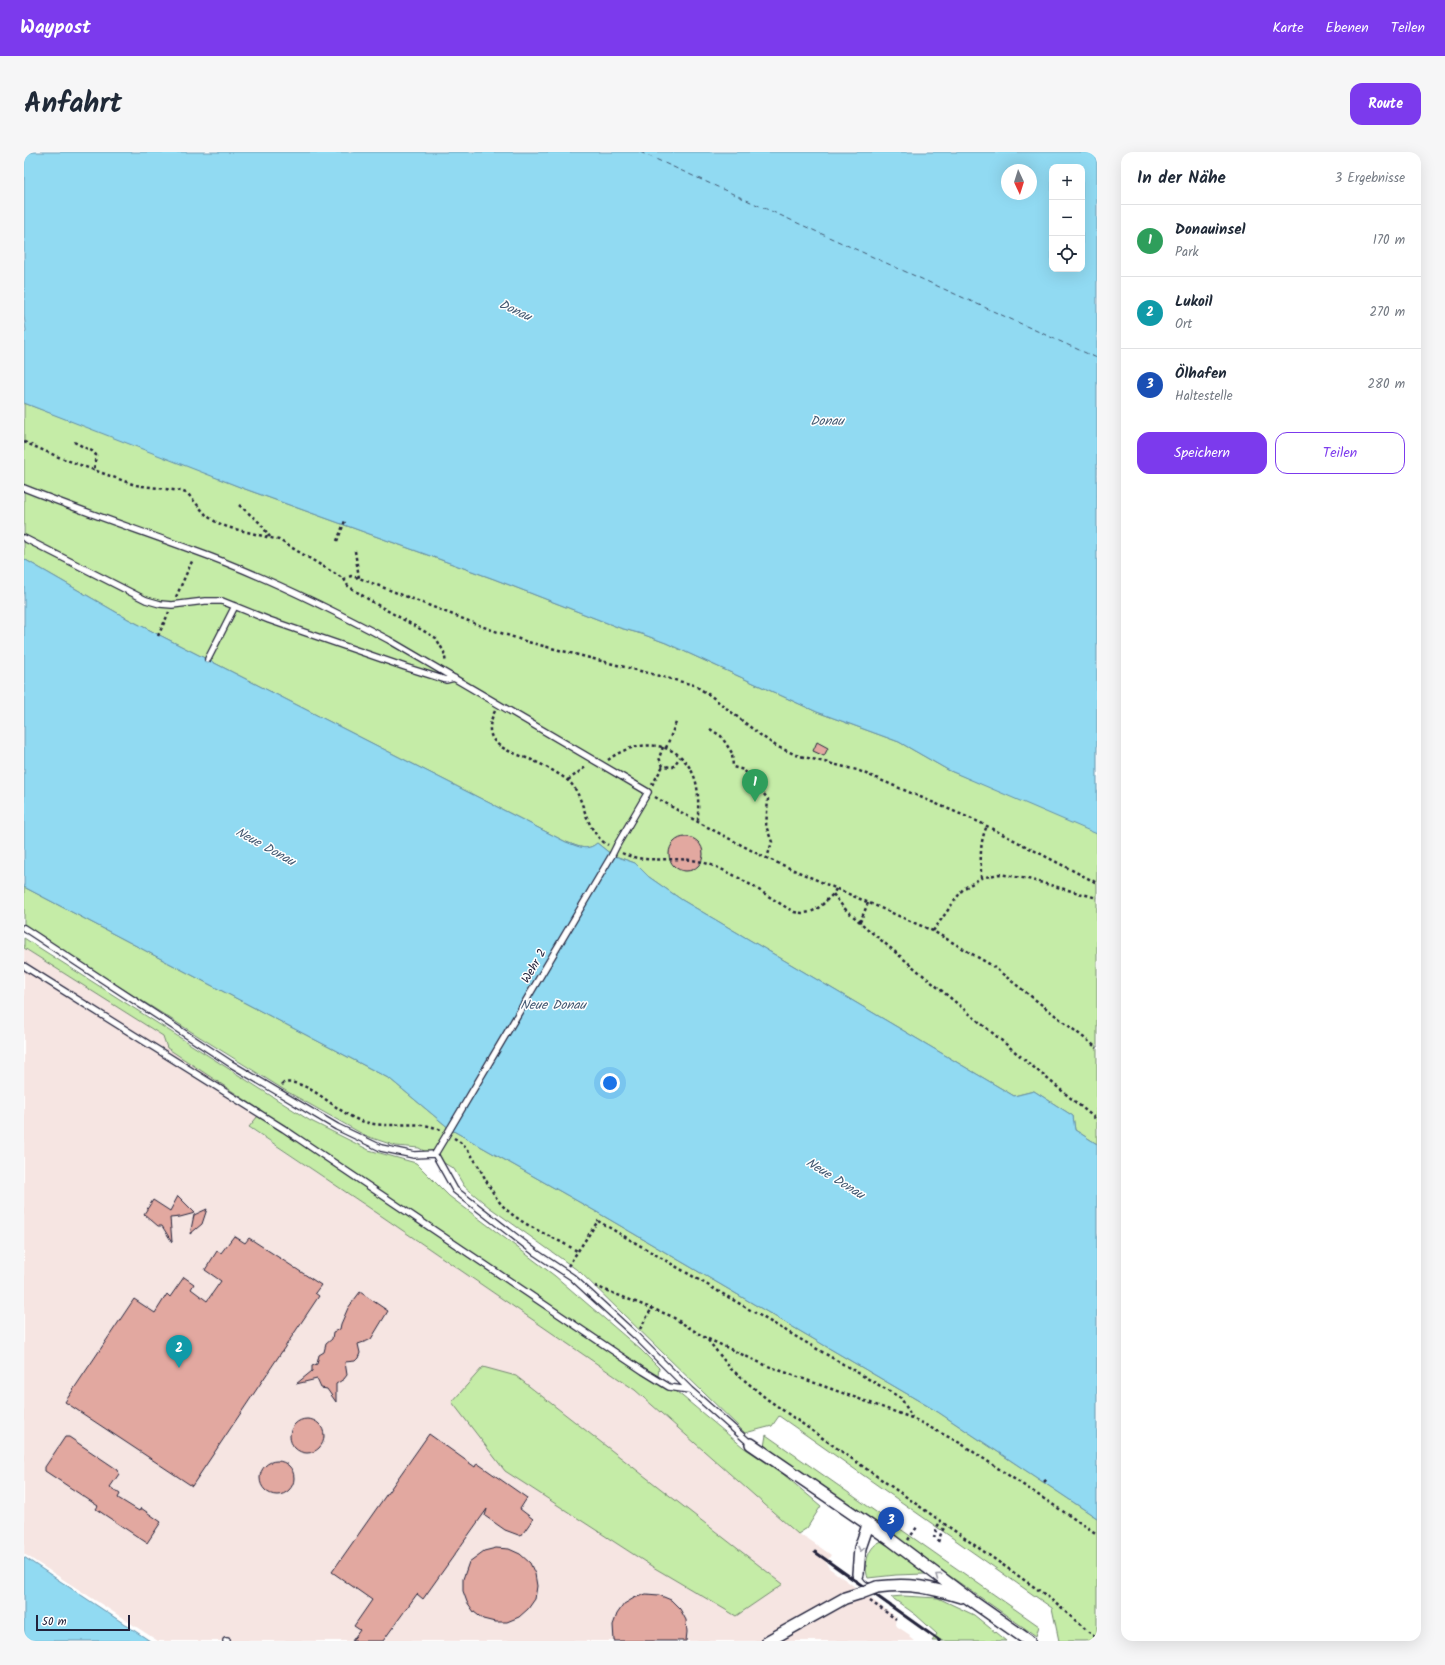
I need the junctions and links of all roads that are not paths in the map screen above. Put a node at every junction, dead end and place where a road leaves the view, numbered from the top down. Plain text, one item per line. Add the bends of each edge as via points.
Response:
1 (24, 488) edge
2 (24, 538) edge
3 (235, 606) junction
4 (208, 659) dead end
5 (454, 678) junction
6 (24, 928) edge
7 (24, 966) edge
8 (435, 1154) junction
9 (690, 1390) junction
10 (751, 1444) joint
11 (868, 1525) junction
12 (858, 1574) joint
13 (877, 1587) junction
14 (969, 1599) junction
15 (768, 1641) edge
16 (1029, 1641) edge

1 - 5 lane via 196,552 272,584 347,618
2 - 3 lane via 146,600 172,605 222,601
3 - 4 lane
3 - 5 lane via 405,668 446,680
5 - 8 lane, Wehr 2, bridge via 648,792
6 - 8 lane via 231,1064 337,1127 381,1148 414,1155
7 - 9 lane via 284,1129 643,1371 669,1387
8 - 9 lane via 455,1190 536,1253 572,1277
9 - 10 lane
10 - 11 street
11 -> 12 street via 860,1548
14 -> 11 street
12 - 13 lane via 868,1587
13 - 14 street via 899,1584 929,1587
13 - 15 street, bridge via 845,1598
14 - 16 street

